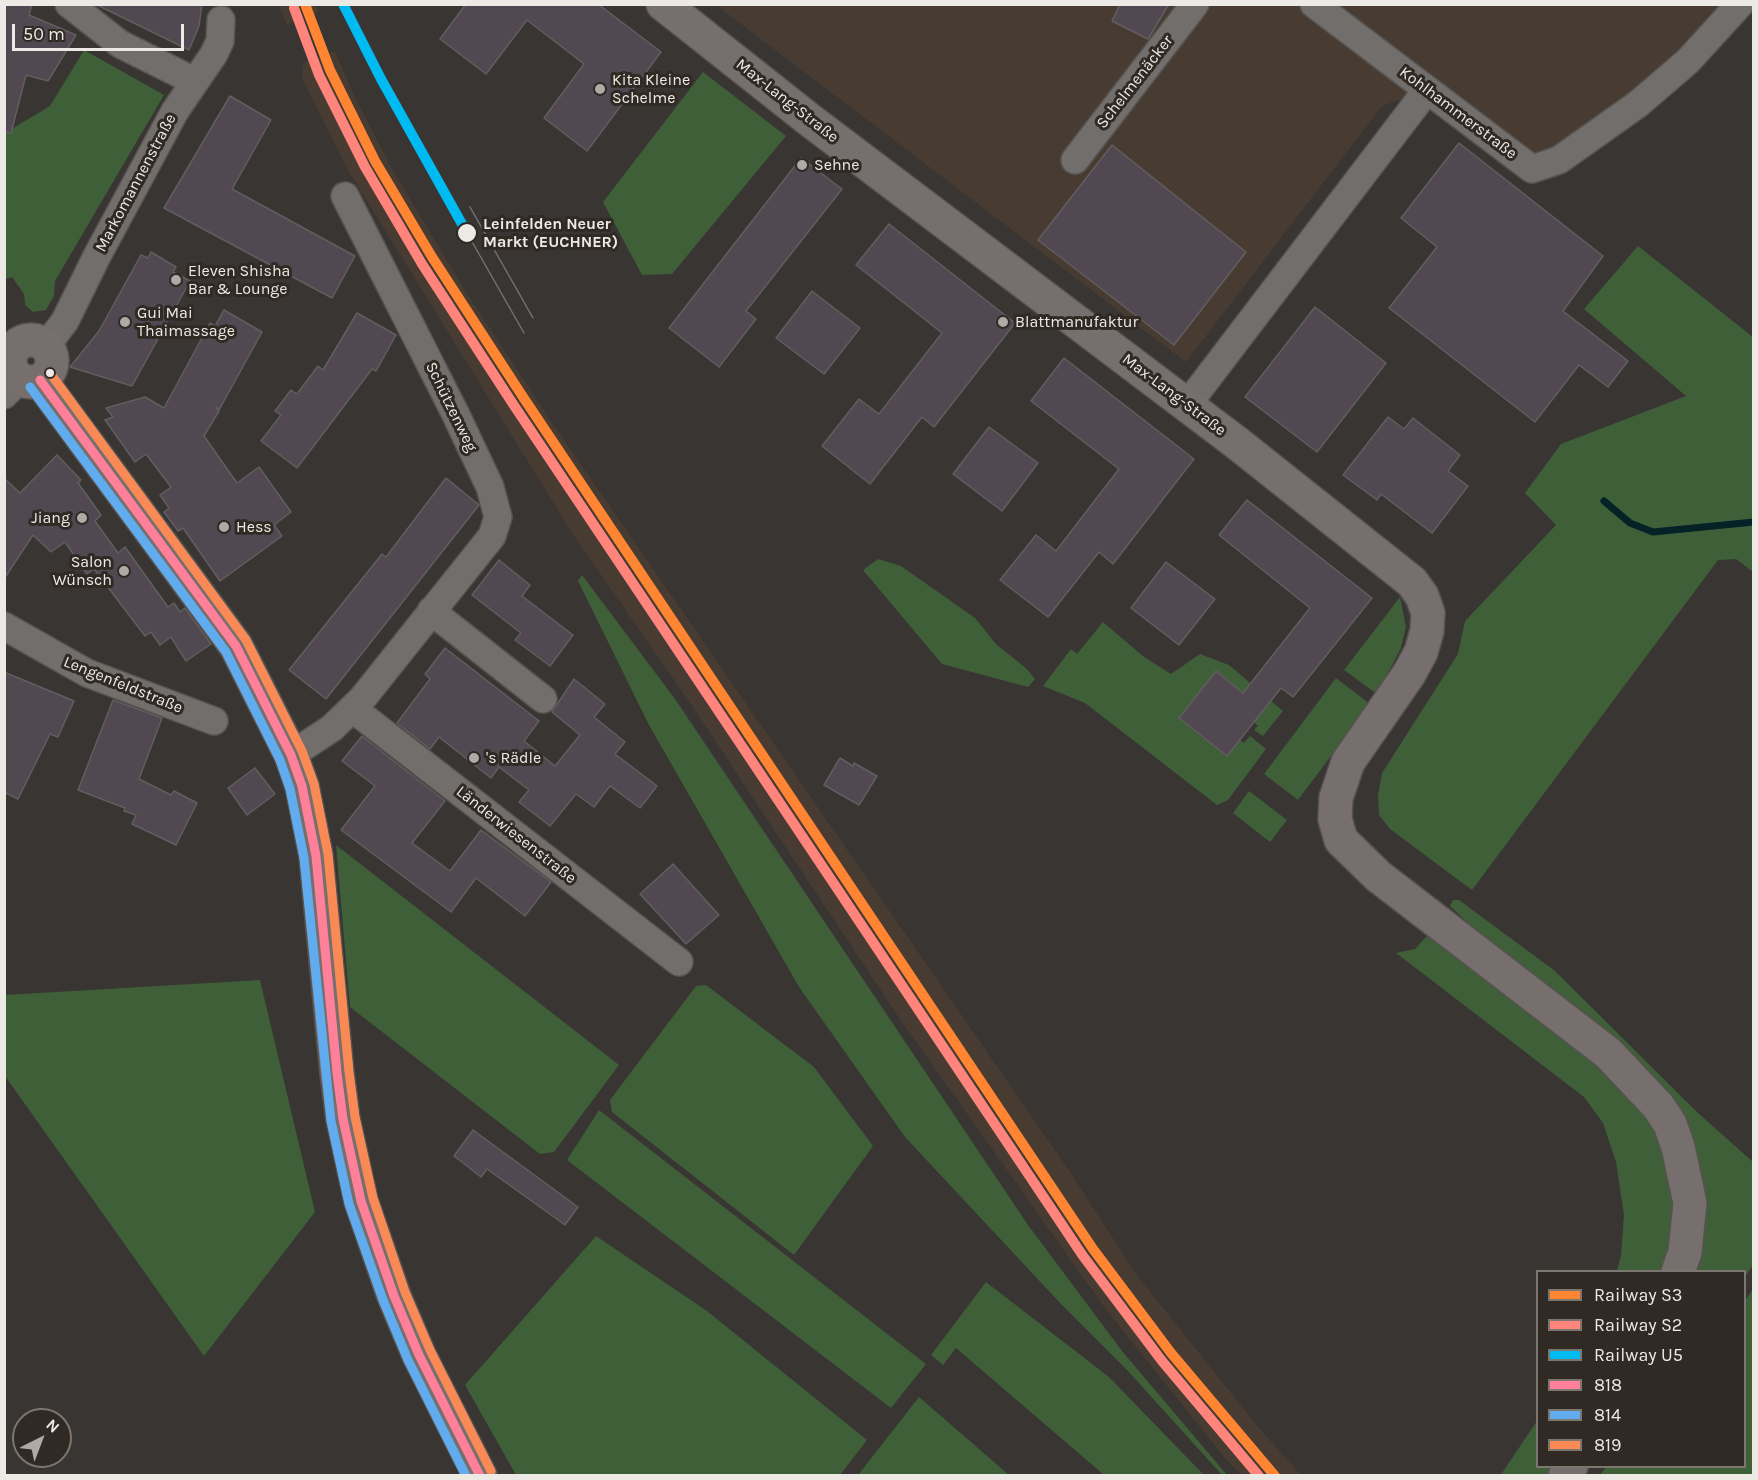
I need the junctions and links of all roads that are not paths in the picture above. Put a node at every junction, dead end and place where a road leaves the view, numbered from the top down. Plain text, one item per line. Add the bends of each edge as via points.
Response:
1 (69, 4) edge
2 (663, 4) edge
3 (1195, 4) edge
4 (1314, 4) edge
5 (1740, 4) edge
6 (221, 20) dead end
7 (195, 81) junction
8 (1427, 90) junction
9 (1075, 159) dead end
10 (345, 196) dead end
11 (24, 339) edge
12 (22, 385) edge
13 (1187, 405) junction
14 (431, 612) junction
15 (4, 626) edge
16 (543, 699) dead end
17 (353, 709) junction
18 (214, 721) dead end
19 (291, 755) junction
20 (679, 962) dead end
21 (1679, 1270) edge
22 (480, 1476) edge

1 - 7 street via 120,44
2 - 13 main road, Max-Lang-Straße
3 - 9 street, Schelmenäcker
4 - 8 street, Kohlhammerstraße
5 - 8 street, Kohlhammerstraße via 1662,85 1612,124 1546,165 1532,169
6 - 7 street, Markomannenstraße via 220,41
7 - 11 street, Markomannenstraße via 117,218 65,321
8 - 13 street
10 - 14 street, Schützenweg via 456,415 497,508 492,536
11 - 12 main road via 52,365 46,376
12 - 19 main road via 236,645
13 - 21 main road, Max-Lang-Straße via 1406,575 1422,596 1428,613 1421,652 1348,762 1336,798 1335,819 1341,840 1378,876 1591,1039 1658,1106 1678,1147 1690,1203 1685,1252
14 - 16 street
14 - 17 street, Schützenweg
15 - 18 street, Lengenfeldstraße via 87,673
17 - 19 street, Schützenweg
17 - 20 street, Länderwiesenstraße
19 - 22 main road via 302,786 316,856 337,1073 345,1130 362,1201 390,1286 419,1355

